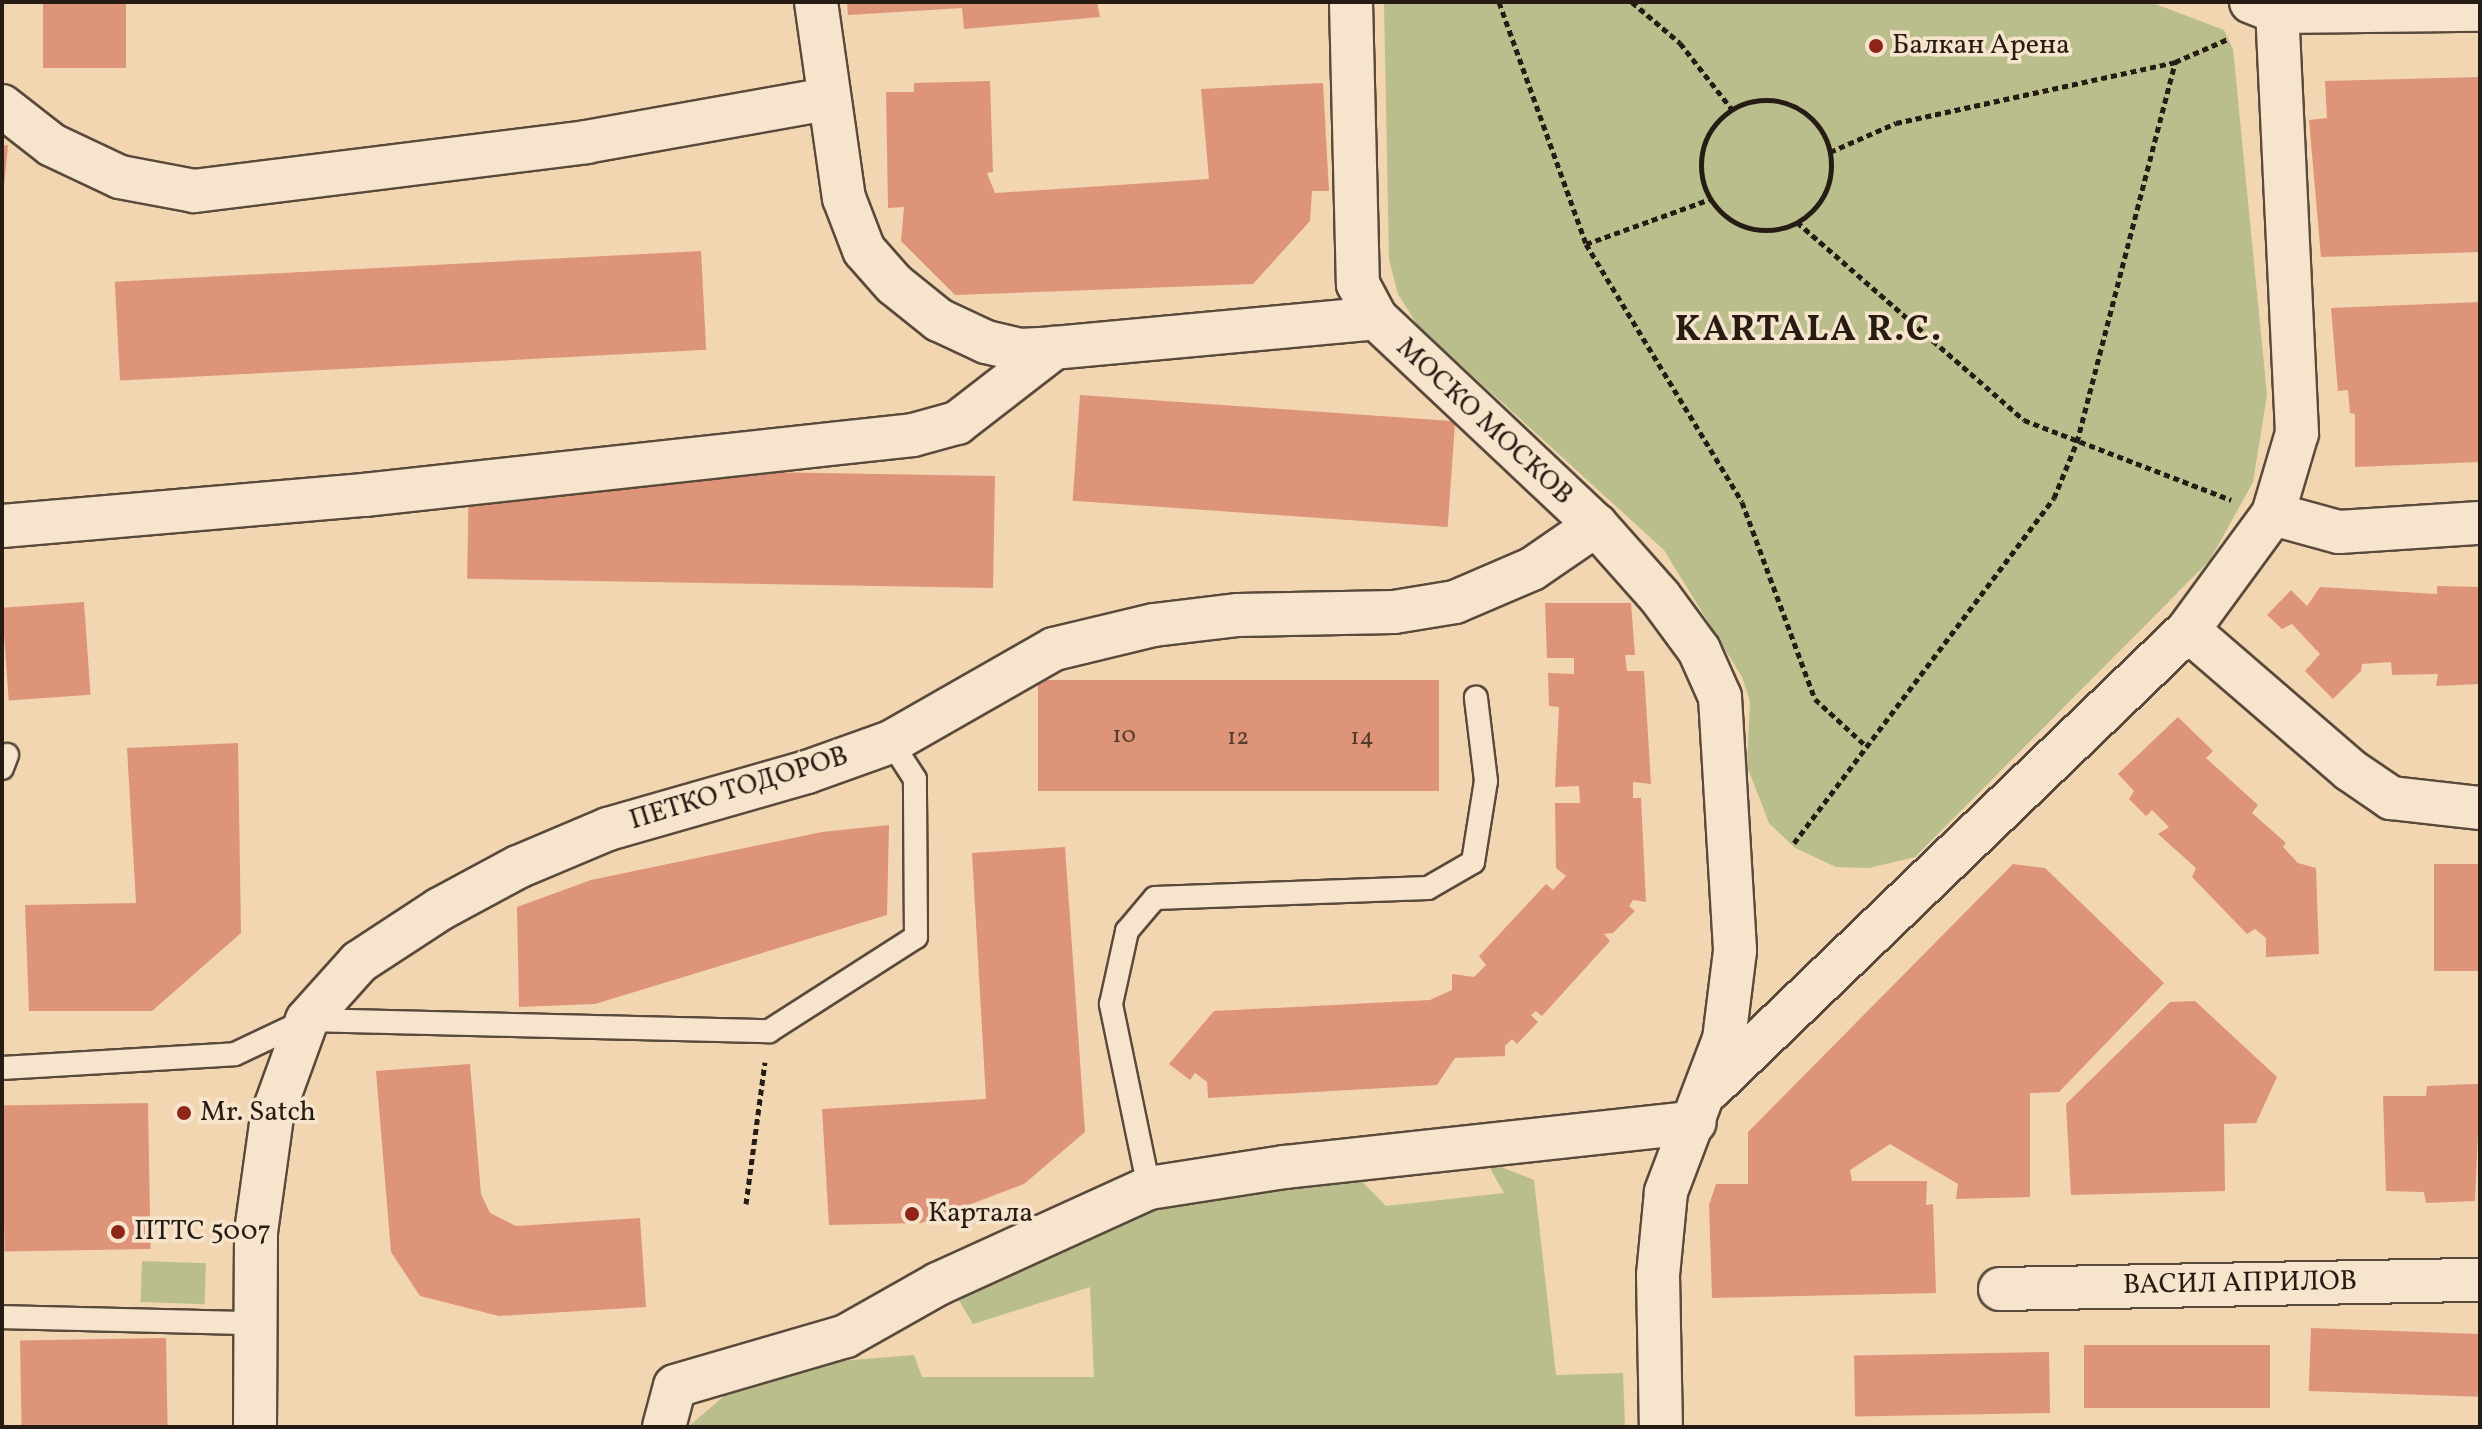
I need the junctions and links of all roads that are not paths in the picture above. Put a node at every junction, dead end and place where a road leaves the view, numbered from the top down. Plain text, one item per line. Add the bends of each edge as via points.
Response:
1 (816, 2) edge
2 (1351, 2) edge
3 (2264, 7) edge
4 (2480, 10) edge
5 (828, 99) junction
6 (2, 106) edge
7 (1376, 318) junction
8 (1054, 348) junction
9 (2273, 514) junction
10 (2480, 523) edge
11 (1596, 525) junction
12 (2, 526) edge
13 (2188, 630) junction
14 (1476, 698) dead end
15 (891, 742) junction
16 (2480, 808) edge
17 (307, 1020) junction
18 (2, 1068) edge
19 (1700, 1108) junction
20 (1149, 1188) junction
21 (2480, 1280) edge
22 (2000, 1289) dead end
23 (2, 1317) edge
24 (254, 1323) junction
25 (255, 1427) edge
26 (664, 1427) edge
27 (1661, 1427) edge

1 - 5 street
2 - 7 street, МОСКО МОСКОВ via 1358,284
3 - 4 street
3 - 9 street via 2297,433
5 - 6 street via 586,142 194,191 120,177 52,145
5 - 8 street via 844,198 864,250 894,284 939,320 986,342 1020,350
7 - 8 street
7 - 11 street, МОСКО МОСКОВ
8 - 12 street via 957,423 913,435 364,495
9 - 10 street via 2339,532
9 - 13 street
11 - 15 street, ПЕТКО ТОДОРОВ via 1532,569 1455,602 1394,612 1238,615 1154,625 1054,649
11 - 19 street, МОСКО МОСКОВ via 1699,650 1720,697 1735,951 1724,1039
13 - 16 street via 2350,770 2391,798
13 - 19 street
14 - 20 lane via 1486,781 1473,862 1428,888 1155,898 1127,931 1111,1004
15 - 17 street, ПЕТКО ТОДОРОВ via 608,829 518,867 359,962
15 - 17 lane via 915,779 916,937 769,1031
17 - 18 lane via 235,1054
17 - 24 street, ПЕТКО ТОДОРОВ via 272,1116 262,1163
19 - 20 street
19 - 27 street, МОСКО МОСКОВ via 1666,1192 1657,1288
20 - 26 street via 938,1284 846,1336 675,1386
21 - 22 street, ВАСИЛ АПРИЛОВ
23 - 24 lane
24 - 25 street, ПЕТКО ТОДОРОВ

